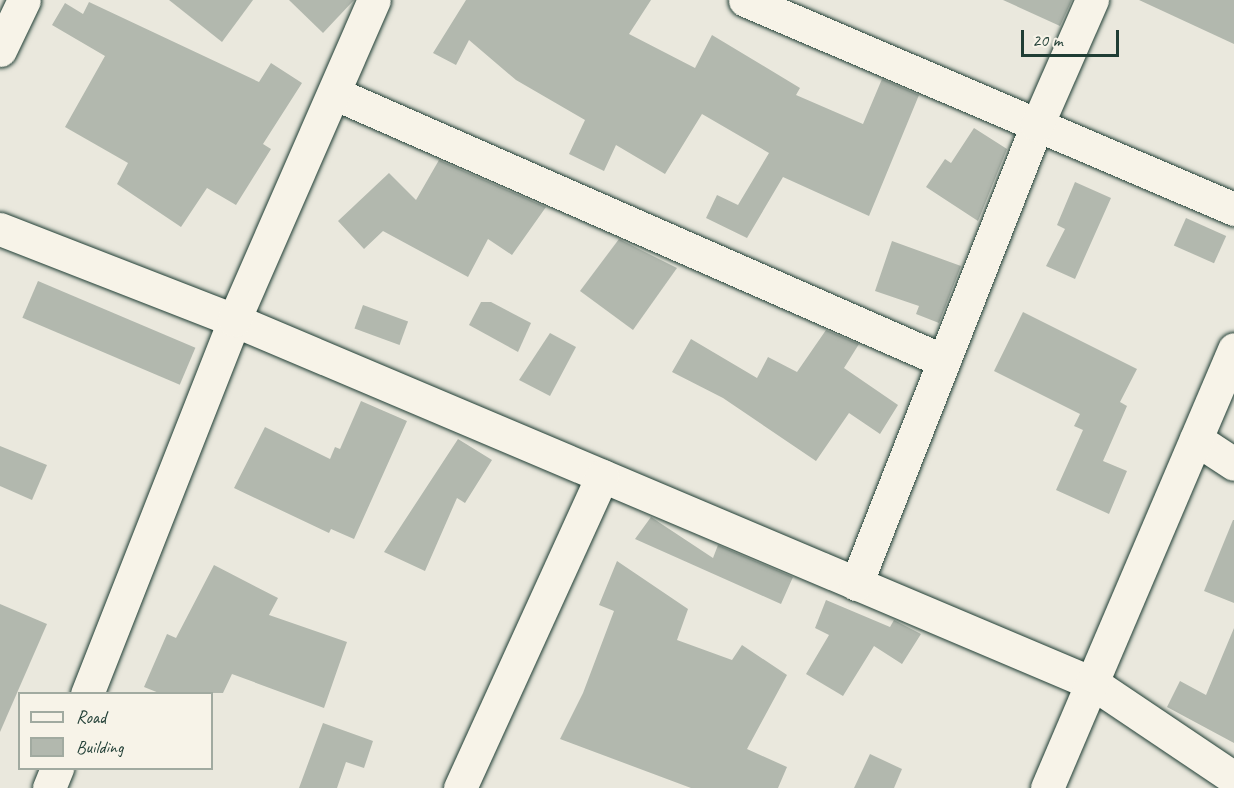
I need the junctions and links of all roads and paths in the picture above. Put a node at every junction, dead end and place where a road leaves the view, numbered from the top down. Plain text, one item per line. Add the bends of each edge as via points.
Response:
1 (24, 0) edge
2 (374, 0) edge
3 (745, 0) edge
4 (1092, 0) edge
5 (0, 50) edge
6 (336, 94) junction
7 (1037, 125) junction
8 (1234, 209) edge
9 (0, 229) edge
10 (234, 320) junction
11 (1234, 349) edge
12 (944, 362) junction
13 (1196, 439) junction
14 (1234, 464) edge
15 (602, 476) junction
16 (856, 584) junction
17 (1094, 684) junction
18 (87, 692) edge
19 (56, 770) edge
20 (1234, 778) edge
21 (49, 788) edge
22 (460, 788) edge
23 (1047, 788) edge

1 - 5 street
2 - 6 street
3 - 7 street
4 - 7 street
6 - 10 street
6 - 12 street
7 - 8 street
7 - 12 street
9 - 10 street
10 - 15 street
10 - 18 street
11 - 13 street
12 - 16 street
13 - 14 street
13 - 17 street
15 - 16 street
15 - 22 street
16 - 17 street
17 - 20 street
17 - 23 street
19 - 21 street

